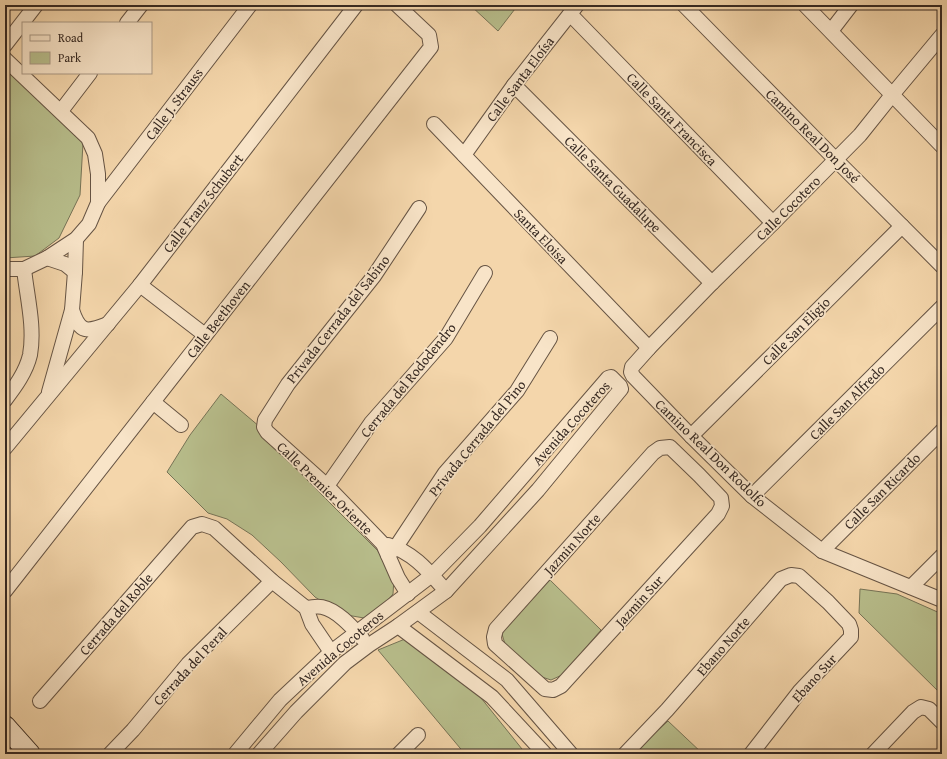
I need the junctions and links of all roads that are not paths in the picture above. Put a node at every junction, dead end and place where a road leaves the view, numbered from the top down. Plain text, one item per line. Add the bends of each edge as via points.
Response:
1 (36, 5) edge
2 (141, 5) edge
3 (250, 5) edge
4 (356, 5) edge
5 (397, 5) edge
6 (684, 5) edge
7 (805, 5) edge
8 (851, 5) edge
9 (574, 9) edge
10 (23, 22) edge
11 (128, 22) edge
12 (22, 23) edge
13 (831, 31) junction
14 (942, 35) edge
15 (5, 45) edge
16 (5, 60) edge
17 (89, 74) edge
18 (514, 85) junction
19 (892, 95) junction
20 (61, 111) junction
21 (434, 124) dead end
22 (942, 146) edge
23 (464, 155) junction
24 (836, 160) junction
25 (98, 203) junction
26 (420, 208) dead end
27 (773, 224) junction
28 (902, 226) junction
29 (76, 239) junction
30 (47, 258) junction
31 (942, 266) edge
32 (5, 269) edge
33 (24, 269) junction
34 (75, 272) junction
35 (485, 273) dead end
36 (712, 283) junction
37 (140, 285) junction
38 (942, 307) edge
39 (72, 310) junction
40 (109, 324) junction
41 (205, 335) junction
42 (550, 338) dead end
43 (649, 348) junction
44 (633, 376) joint
45 (47, 398) junction
46 (5, 400) edge
47 (153, 402) junction
48 (181, 425) dead end
49 (942, 431) edge
50 (266, 432) joint
51 (691, 436) junction
52 (5, 448) edge
53 (699, 475) joint
54 (327, 486) junction
55 (752, 496) junction
56 (389, 549) junction
57 (822, 551) junction
58 (942, 556) edge
59 (432, 575) junction
60 (272, 581) junction
61 (911, 587) junction
62 (5, 591) edge
63 (446, 591) junction
64 (408, 594) junction
65 (942, 600) edge
66 (828, 602) joint
67 (306, 608) junction
68 (418, 612) junction
69 (398, 626) junction
70 (356, 632) junction
71 (369, 645) junction
72 (331, 652) junction
73 (520, 668) junction
74 (508, 680) junction
75 (492, 697) junction
76 (40, 700) dead end
77 (942, 722) edge
78 (5, 726) edge
79 (418, 735) dead end
80 (30, 754) edge
81 (110, 754) edge
82 (235, 754) edge
83 (259, 754) edge
84 (399, 754) edge
85 (545, 754) edge
86 (571, 754) edge
87 (625, 754) edge
88 (751, 754) edge
89 (873, 754) edge

1 - 10 street
2 - 11 street
3 - 25 street, Calle J. Strauss
4 - 37 street, Calle Franz Schubert
5 - 41 street, Calle Beethoven via 430,35 431,47
6 - 24 street, Camino Real Don José
7 - 13 street
8 - 13 street
9 - 18 street, Calle Santa Eloísa
9 - 27 street, Calle Santa Francisca
12 - 15 street
13 - 19 street
14 - 19 street, Calle Cocotero
16 - 20 street
17 - 20 street
18 - 23 street, Calle Santa Eloísa
18 - 36 street, Calle Santa Guadalupe
19 - 22 street
19 - 24 street, Calle Cocotero via 862,133
20 - 25 street via 88,138 95,154
21 - 23 street, Santa Eloisa
23 - 43 street, Santa Eloisa
24 - 27 street, Calle Cocotero
24 - 28 street, Camino Real Don José
25 - 29 street via 89,224
26 - 50 street, Privada Cerrada del Sabino via 374,276 288,384 265,420
27 - 36 street, Calle Cocotero
28 - 31 street, Camino Real Don José
28 - 51 street, Calle San Eligio
29 - 30 street
29 - 34 street
30 - 33 street
30 - 34 street via 64,264
32 - 33 street
33 - 46 street via 32,336 29,356 18,383
34 - 39 street
35 - 54 street, Cerrada del Rododendro via 446,338 371,423
36 - 43 street, Calle Cocotero
37 - 40 street, Calle Franz Schubert
37 - 41 street
38 - 55 street, Calle San Alfredo
39 - 40 street via 75,320 84,329 90,330
39 - 45 street
40 - 45 street, Calle Franz Schubert
41 - 47 street, Calle Beethoven
42 - 56 street, Privada Cerrada del Pino via 517,391 445,473
43 - 44 street, Calle Cocotero via 632,367
44 - 51 street, Camino Real Don Rodolfo
45 - 52 street, Calle Franz Schubert
47 - 48 street
47 - 62 street, Calle Beethoven
49 - 57 street, Calle San Ricardo
50 - 54 street, Calle Premier Oriente
51 - 55 street, Camino Real Don Rodolfo
53 - 73 street, Jazmin Sur via 721,498 722,506 718,514 561,686 553,690 545,689
53 - 73 street, Jazmin Norte via 670,447 660,448 654,453 496,629 495,644
54 - 56 street, Calle Premier Oriente
55 - 57 street, Camino Real Don Rodolfo
56 - 59 street, Calle Premier Oriente via 406,552
56 - 64 street, Calle Premier Oriente via 398,578
57 - 61 street, Camino Real Don Rodolfo
58 - 61 street
59 - 63 street, Calle Premier Oriente
59 - 63 street, Avenida Cocoteros via 480,526 611,377 621,389 538,490
59 - 64 street, Avenida Cocoteros
60 - 67 street
60 - 76 street, Cerrada del Roble via 214,528 202,524 192,527
60 - 81 street, Cerrada del Peral via 188,664
61 - 65 street, Camino Real Don Rodolfo
63 - 68 street, Avenida Cocoteros
64 - 70 street, Avenida Cocoteros
66 - 87 street, Ebano Norte via 798,576 791,575 782,579
66 - 88 street, Ebano Sur via 849,624 852,630 851,637 800,691
67 - 70 street via 321,607 330,610
67 - 72 street via 312,624
68 - 69 street, Avenida Cocoteros
68 - 74 street
69 - 71 street, Avenida Cocoteros
69 - 75 street
70 - 71 street
70 - 72 street, Avenida Cocoteros
71 - 83 street, Avenida Cocoteros via 345,663
72 - 82 street, Avenida Cocoteros via 280,700
73 - 74 street
74 - 75 street
74 - 86 street
75 - 85 street
77 - 89 street via 929,709 921,707 913,712
78 - 80 main road
79 - 84 street

